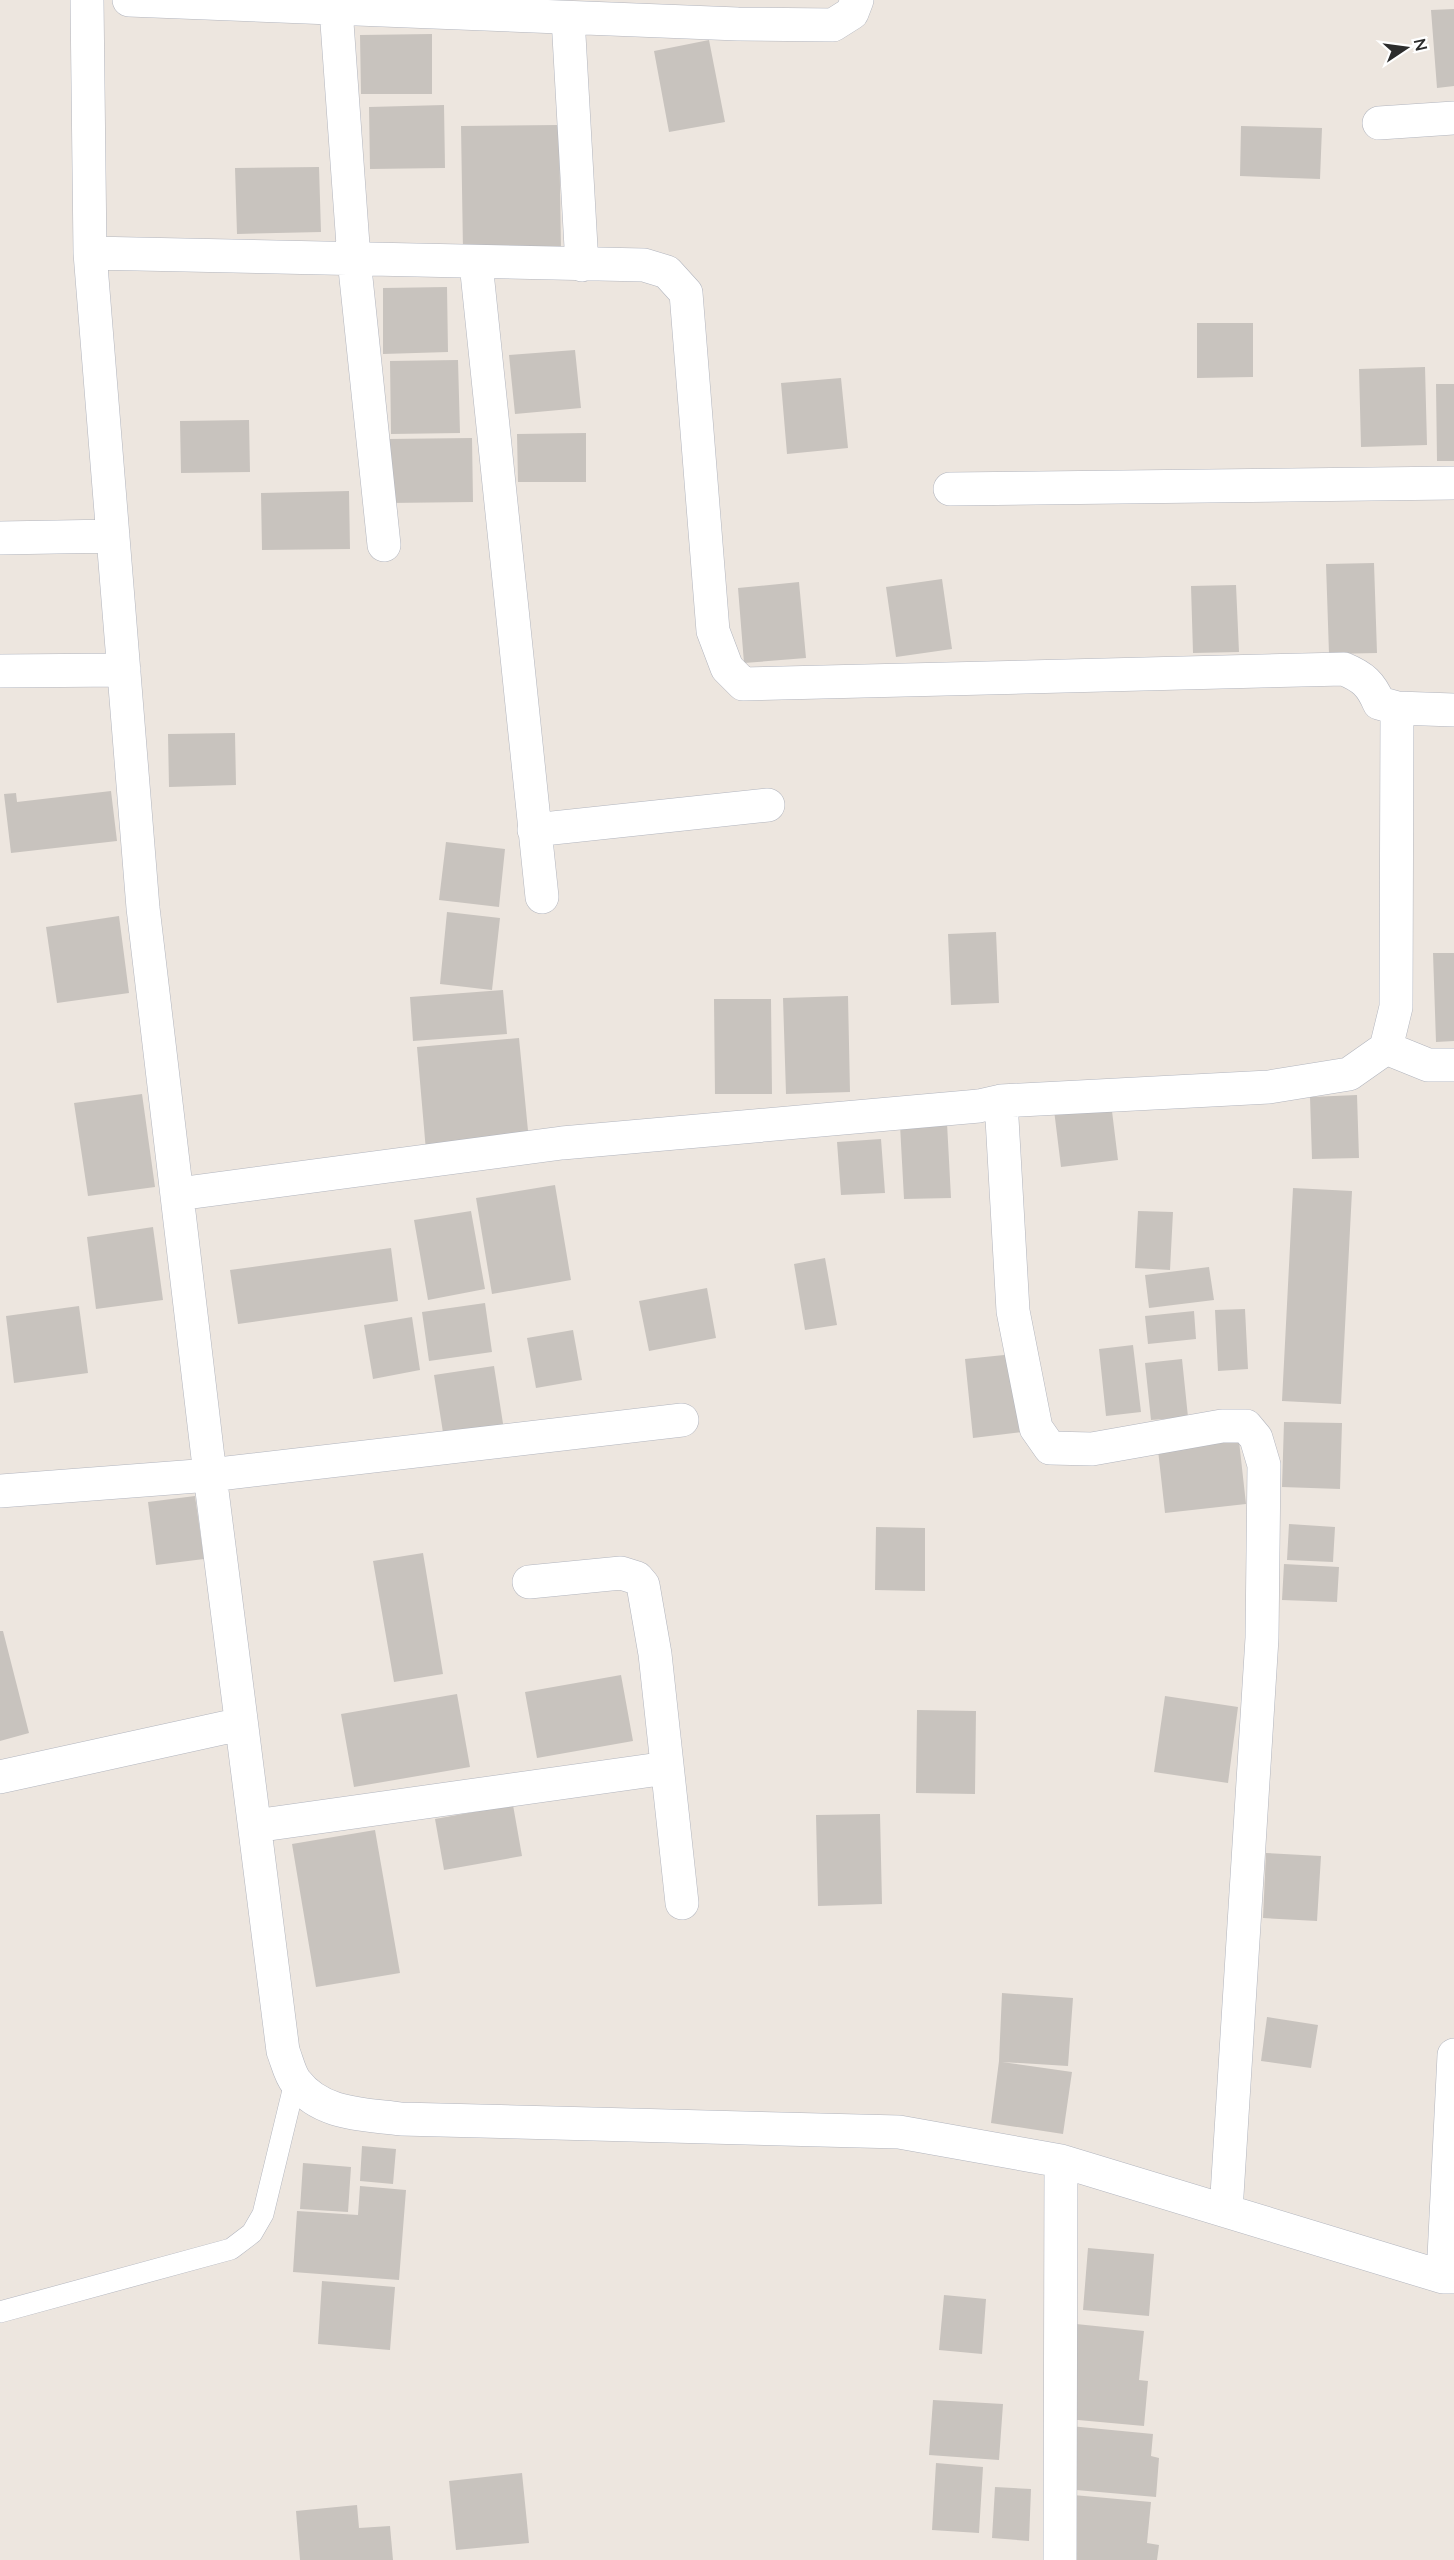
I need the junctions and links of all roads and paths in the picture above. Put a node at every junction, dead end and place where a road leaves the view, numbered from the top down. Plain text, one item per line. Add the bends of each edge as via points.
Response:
1 (87, 0) edge
2 (129, 0) edge
3 (856, 0) edge
4 (279, 3) edge
5 (515, 8) edge
6 (336, 9) junction
7 (738, 12) edge
8 (568, 18) junction
9 (1454, 118) edge
10 (1379, 123) dead end
11 (90, 253) junction
12 (354, 259) junction
13 (476, 263) junction
14 (582, 265) junction
15 (1454, 483) edge
16 (950, 489) dead end
17 (113, 536) junction
18 (0, 538) edge
19 (384, 546) dead end
20 (124, 670) junction
21 (0, 671) edge
22 (1397, 708) junction
23 (1454, 710) edge
24 (768, 805) dead end
25 (534, 830) junction
26 (542, 897) dead end
27 (1386, 1048) junction
28 (1454, 1065) edge
29 (1001, 1101) junction
30 (178, 1194) junction
31 (682, 1420) dead end
32 (210, 1475) junction
33 (0, 1491) edge
34 (529, 1582) dead end
35 (241, 1724) junction
36 (667, 1768) junction
37 (0, 1777) edge
38 (255, 1826) junction
39 (682, 1903) dead end
40 (1454, 2055) edge
41 (295, 2082) junction
42 (1061, 2161) junction
43 (1226, 2211) junction
44 (1448, 2277) edge
45 (0, 2312) edge
46 (1060, 2560) edge

1 - 11 street
2 - 4 street
3 - 7 street via 852,13 833,25
4 - 6 street
5 - 6 street
5 - 8 street
6 - 12 street
7 - 8 street
8 - 14 street
9 - 10 street
11 - 12 street
11 - 17 street
12 - 13 street
12 - 19 street
13 - 14 street
13 - 25 street
14 - 22 street via 644,264 667,272 686,293 713,631 727,668 743,684 1344,669 1372,686 1379,703
15 - 16 street
17 - 18 street
17 - 20 street
20 - 21 street
20 - 30 street via 143,908
22 - 23 street
22 - 27 street via 1396,1007
24 - 25 street
25 - 26 street
27 - 28 street via 1428,1065
27 - 29 street via 1349,1074 1269,1087
29 - 30 street via 562,1143
29 - 43 street via 1013,1311 1036,1428 1050,1448 1092,1449 1222,1426 1246,1426 1256,1438 1264,1465 1262,1638
30 - 32 street
31 - 32 street
32 - 33 street
32 - 35 street
34 - 36 street via 621,1573 637,1578 643,1585
35 - 37 street
35 - 38 street
36 - 38 street
36 - 39 street
38 - 41 street via 284,2051
40 - 44 street
41 - 42 street via 318,2102 337,2111 400,2119 899,2132
41 - 45 lane via 263,2214 252,2233 231,2248 197,2260
42 - 43 street
42 - 46 street
43 - 44 street

